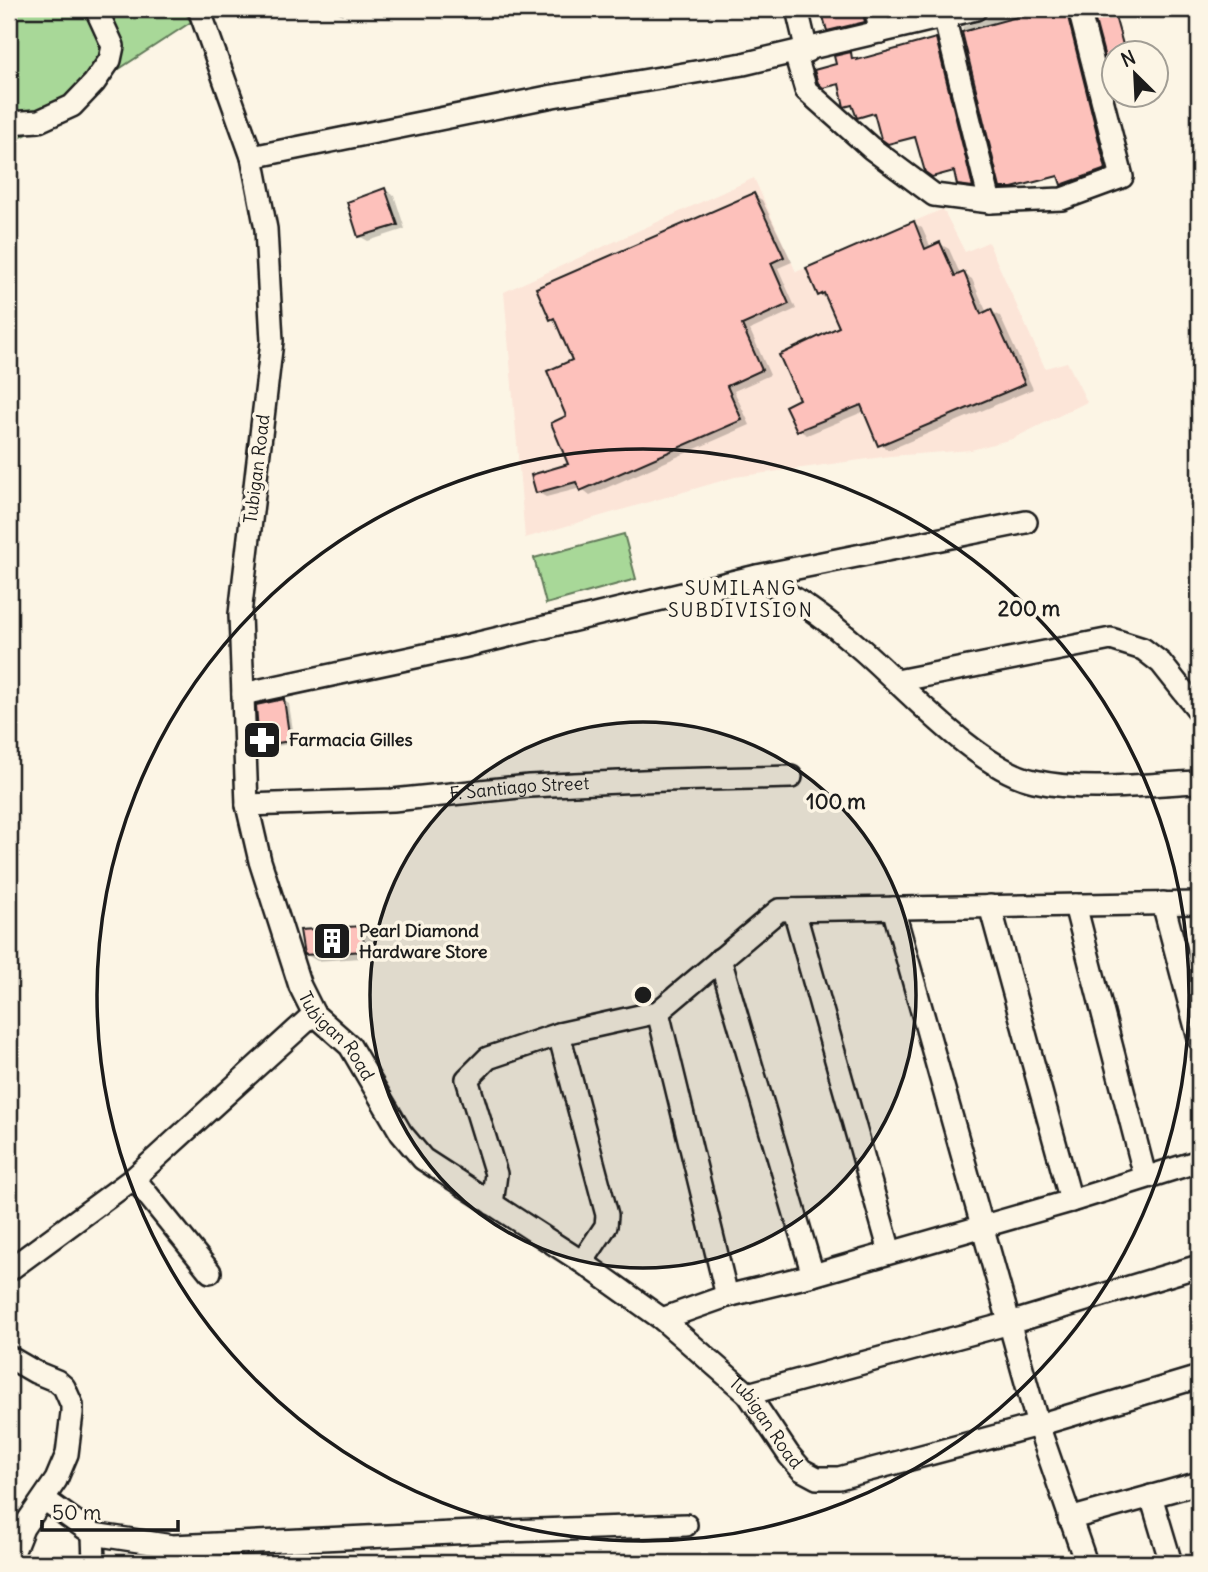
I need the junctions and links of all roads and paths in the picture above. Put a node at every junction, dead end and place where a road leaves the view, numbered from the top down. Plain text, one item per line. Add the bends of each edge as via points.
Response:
1 (96, 9) edge
2 (199, 9) edge
3 (797, 9) edge
4 (875, 9) edge
5 (976, 9) edge
6 (1079, 9) edge
7 (946, 14) edge
8 (881, 32) junction
9 (801, 52) junction
10 (9, 123) edge
11 (252, 157) junction
12 (989, 202) junction
13 (1026, 522) dead end
14 (757, 576) junction
15 (897, 681) junction
16 (243, 694) junction
17 (1199, 711) edge
18 (791, 777) dead end
19 (1199, 782) edge
20 (247, 805) junction
21 (1163, 903) junction
22 (1199, 903) edge
23 (1075, 905) junction
24 (990, 906) junction
25 (893, 908) junction
26 (794, 910) junction
27 (720, 959) junction
28 (658, 1012) junction
29 (314, 1014) junction
30 (559, 1034) junction
31 (1199, 1039) edge
32 (1199, 1161) edge
33 (1145, 1177) junction
34 (134, 1178) junction
35 (1071, 1201) junction
36 (492, 1204) junction
37 (982, 1226) junction
38 (890, 1252) junction
39 (582, 1262) junction
40 (1199, 1266) edge
41 (9, 1270) edge
42 (211, 1272) dead end
43 (813, 1275) junction
44 (727, 1296) junction
45 (662, 1318) junction
46 (1010, 1323) junction
47 (9, 1357) edge
48 (1199, 1377) edge
49 (748, 1394) junction
50 (1038, 1425) junction
51 (1199, 1483) edge
52 (1151, 1496) junction
53 (44, 1499) junction
54 (1069, 1519) junction
55 (686, 1525) dead end
56 (93, 1534) junction
57 (253, 1553) edge
58 (173, 1555) edge
59 (9, 1563) edge
60 (94, 1563) edge
61 (1086, 1563) edge
62 (1171, 1563) edge

1 - 10 street via 113,46 110,60 94,83 72,106 39,121
2 - 11 street, Tubigan Road
3 - 9 street
4 - 8 street
5 - 7 street
6 - 12 street via 1122,177 1062,199
7 - 8 street
7 - 12 street
8 - 9 street
9 - 11 street via 552,96
9 - 12 street via 806,90 871,148 934,195
11 - 16 street, Tubigan Road via 266,229 272,341 240,614
13 - 14 street
14 - 15 street via 813,611
14 - 16 street
15 - 17 street via 1111,639 1143,649 1161,663
15 - 19 street via 980,753 1006,772 1032,781 1064,786
16 - 20 street, Tubigan Road
18 - 20 street, F. Santiago Street via 529,786 393,800
20 - 29 street, Tubigan Road via 300,986
21 - 22 street
21 - 23 street
21 - 31 street
23 - 24 street
23 - 33 street
24 - 25 street
24 - 35 street
25 - 26 street
25 - 37 street
26 - 27 street via 779,910
26 - 38 street
27 - 28 street
27 - 43 street
28 - 30 street
28 - 44 street
29 - 34 street
29 - 36 street, Tubigan Road via 350,1046 401,1133 423,1159
30 - 36 street via 488,1058 467,1079 496,1174
30 - 39 street via 607,1215 606,1226
32 - 33 street
33 - 35 street
34 - 41 street
34 - 42 street
35 - 37 street
36 - 39 street, Tubigan Road
37 - 38 street
37 - 46 street
38 - 43 street
39 - 45 street, Tubigan Road
40 - 46 street
43 - 44 street
44 - 45 street
45 - 49 street, Tubigan Road
46 - 49 street
46 - 50 street
47 - 53 street via 57,1381 72,1405 67,1454
48 - 50 street, Tubigan Road
49 - 50 street, Tubigan Road via 789,1455 817,1478 839,1478
50 - 54 street
51 - 52 street
52 - 54 street
52 - 62 street
53 - 56 street
53 - 59 street via 23,1528
54 - 61 street
55 - 57 street
56 - 58 street
56 - 60 street
57 - 58 street

